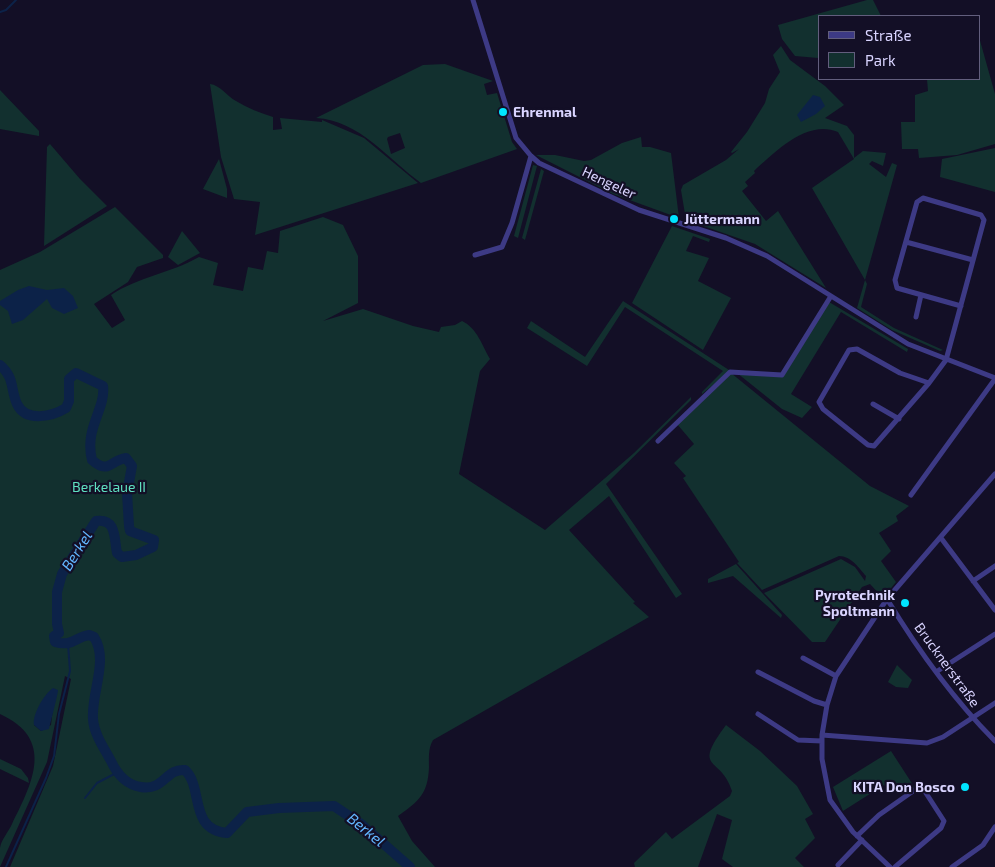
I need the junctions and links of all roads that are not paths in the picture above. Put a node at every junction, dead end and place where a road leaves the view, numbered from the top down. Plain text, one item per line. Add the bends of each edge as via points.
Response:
1 (473, 0) edge
2 (531, 156) junction
3 (906, 242) junction
4 (475, 254) dead end
5 (973, 260) junction
6 (921, 295) junction
7 (831, 296) junction
8 (961, 306) junction
9 (916, 317) dead end
10 (946, 360) junction
11 (995, 378) edge
12 (929, 384) junction
13 (873, 404) dead end
14 (899, 419) junction
15 (658, 441) dead end
16 (995, 474) edge
17 (911, 495) dead end
18 (941, 538) junction
19 (995, 566) edge
20 (973, 581) junction
21 (887, 599) junction
22 (995, 610) edge
23 (995, 634) edge
24 (803, 658) dead end
25 (758, 672) dead end
26 (936, 672) junction
27 (836, 676) junction
28 (995, 703) edge
29 (827, 704) junction
30 (758, 714) dead end
31 (972, 718) junction
32 (822, 738) junction
33 (995, 741) edge
34 (995, 826) edge
35 (857, 836) junction
36 (862, 840) junction
37 (838, 865) dead end
38 (890, 867) edge
39 (894, 867) edge
40 (952, 867) edge

1 - 2 street, Hengeler via 516,138
2 - 4 street via 502,247
2 - 7 street, Hengeler via 612,199 747,246
3 - 5 street
3 - 5 street via 917,202 923,198 981,215 984,220
3 - 6 street via 895,280 897,288
5 - 8 street
6 - 8 street
6 - 9 street
7 - 10 street, Hengeler via 908,344
7 - 15 street via 782,375 730,372
8 - 10 street
10 - 11 street, Hengeler
10 - 12 street
11 - 17 street
12 - 14 street
12 - 14 street via 900,373 857,349 849,350 821,397 819,402 823,410 870,446 878,444
13 - 14 street
16 - 18 street
18 - 20 street
18 - 21 street
19 - 20 street
20 - 22 street
21 - 26 street, Brucknerstraße
21 - 27 street
23 - 26 street
24 - 27 street
25 - 29 street via 814,701
26 - 31 street, Brucknerstraße
27 - 29 street
28 - 31 street
29 - 32 street
30 - 32 street via 798,740
31 - 32 street via 927,743
31 - 33 street, Brucknerstraße
32 - 35 street via 828,794 838,814
34 - 40 street via 983,845
35 - 36 street
35 - 39 street via 916,789 924,790 944,821 941,828
36 - 37 street
36 - 38 street

